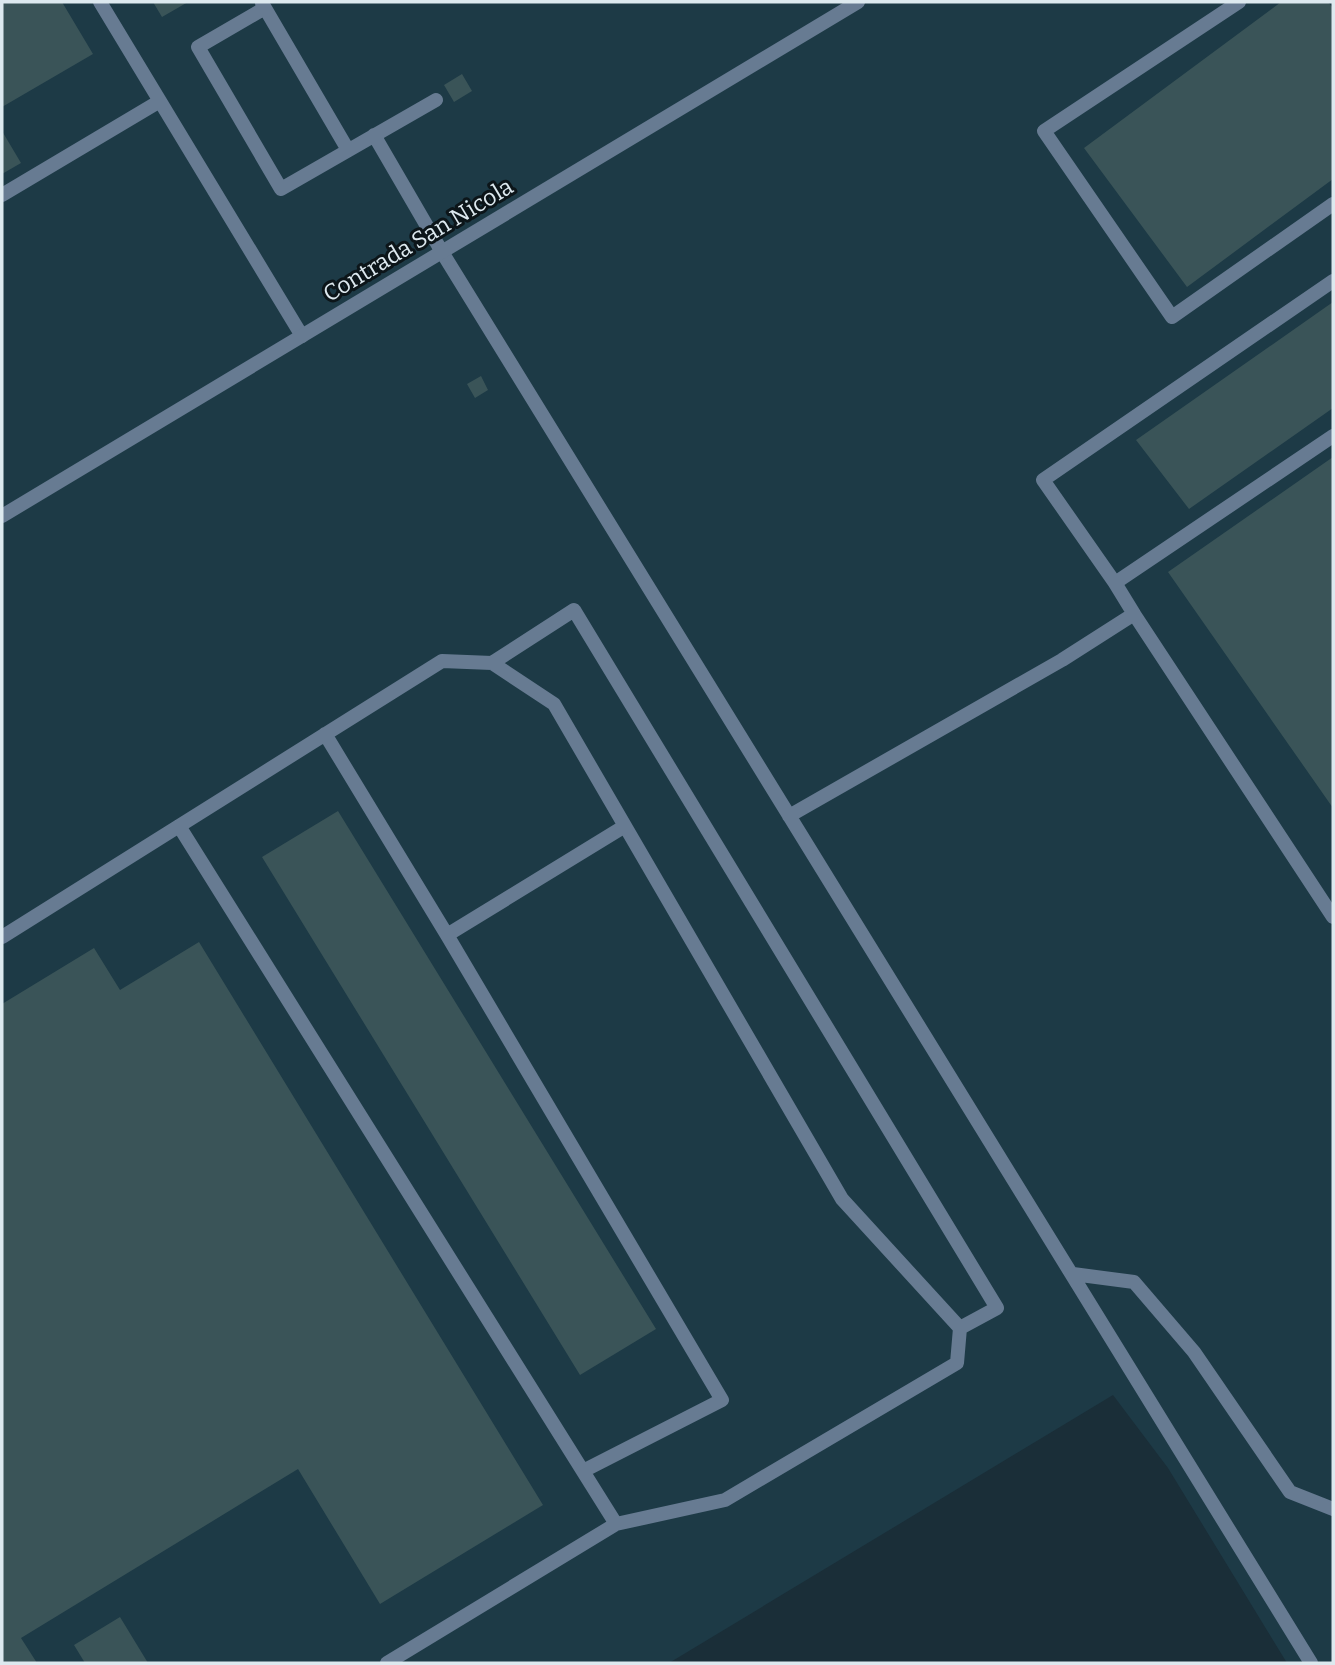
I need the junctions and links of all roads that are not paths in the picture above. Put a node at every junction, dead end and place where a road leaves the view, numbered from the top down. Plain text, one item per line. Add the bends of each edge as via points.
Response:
1 (100, 2) edge
2 (858, 2) edge
3 (1233, 3) edge
4 (263, 5) edge
5 (436, 100) dead end
6 (160, 102) junction
7 (374, 135) junction
8 (348, 150) junction
9 (2, 195) edge
10 (1333, 204) edge
11 (442, 252) junction
12 (1333, 282) edge
13 (302, 336) junction
14 (1333, 436) edge
15 (2, 516) edge
16 (1115, 583) junction
17 (1134, 614) junction
18 (492, 663) junction
19 (325, 734) junction
20 (789, 816) junction
21 (179, 826) junction
22 (625, 826) junction
23 (1333, 917) edge
24 (447, 935) junction
25 (2, 937) edge
26 (1073, 1274) junction
27 (960, 1328) junction
28 (583, 1471) junction
29 (1333, 1509) edge
30 (616, 1524) junction
31 (387, 1663) edge
32 (1311, 1663) edge

1 - 6 street
2 - 11 street, Contrada San Nicola
3 - 10 street via 1044,131 1172,317
4 - 8 street
4 - 8 street via 198,47 246,130 281,188
5 - 7 street
6 - 9 street
6 - 13 street
7 - 8 street
7 - 11 street
11 - 13 street, Contrada San Nicola
11 - 20 street
12 - 16 street via 1043,480
13 - 15 street, Contrada San Nicola
14 - 16 street
16 - 17 street
17 - 20 street
17 - 23 street
18 - 19 street via 442,661
18 - 22 street via 554,704
18 - 27 street via 573,610 998,1308
19 - 21 street
19 - 24 street
20 - 26 street
21 - 25 street
21 - 28 street
22 - 24 street
22 - 27 street via 842,1199
24 - 28 street via 722,1400
26 - 29 street via 1135,1282 1194,1352 1290,1492
26 - 32 street
27 - 30 street via 957,1363 725,1500
28 - 30 street
30 - 31 street

